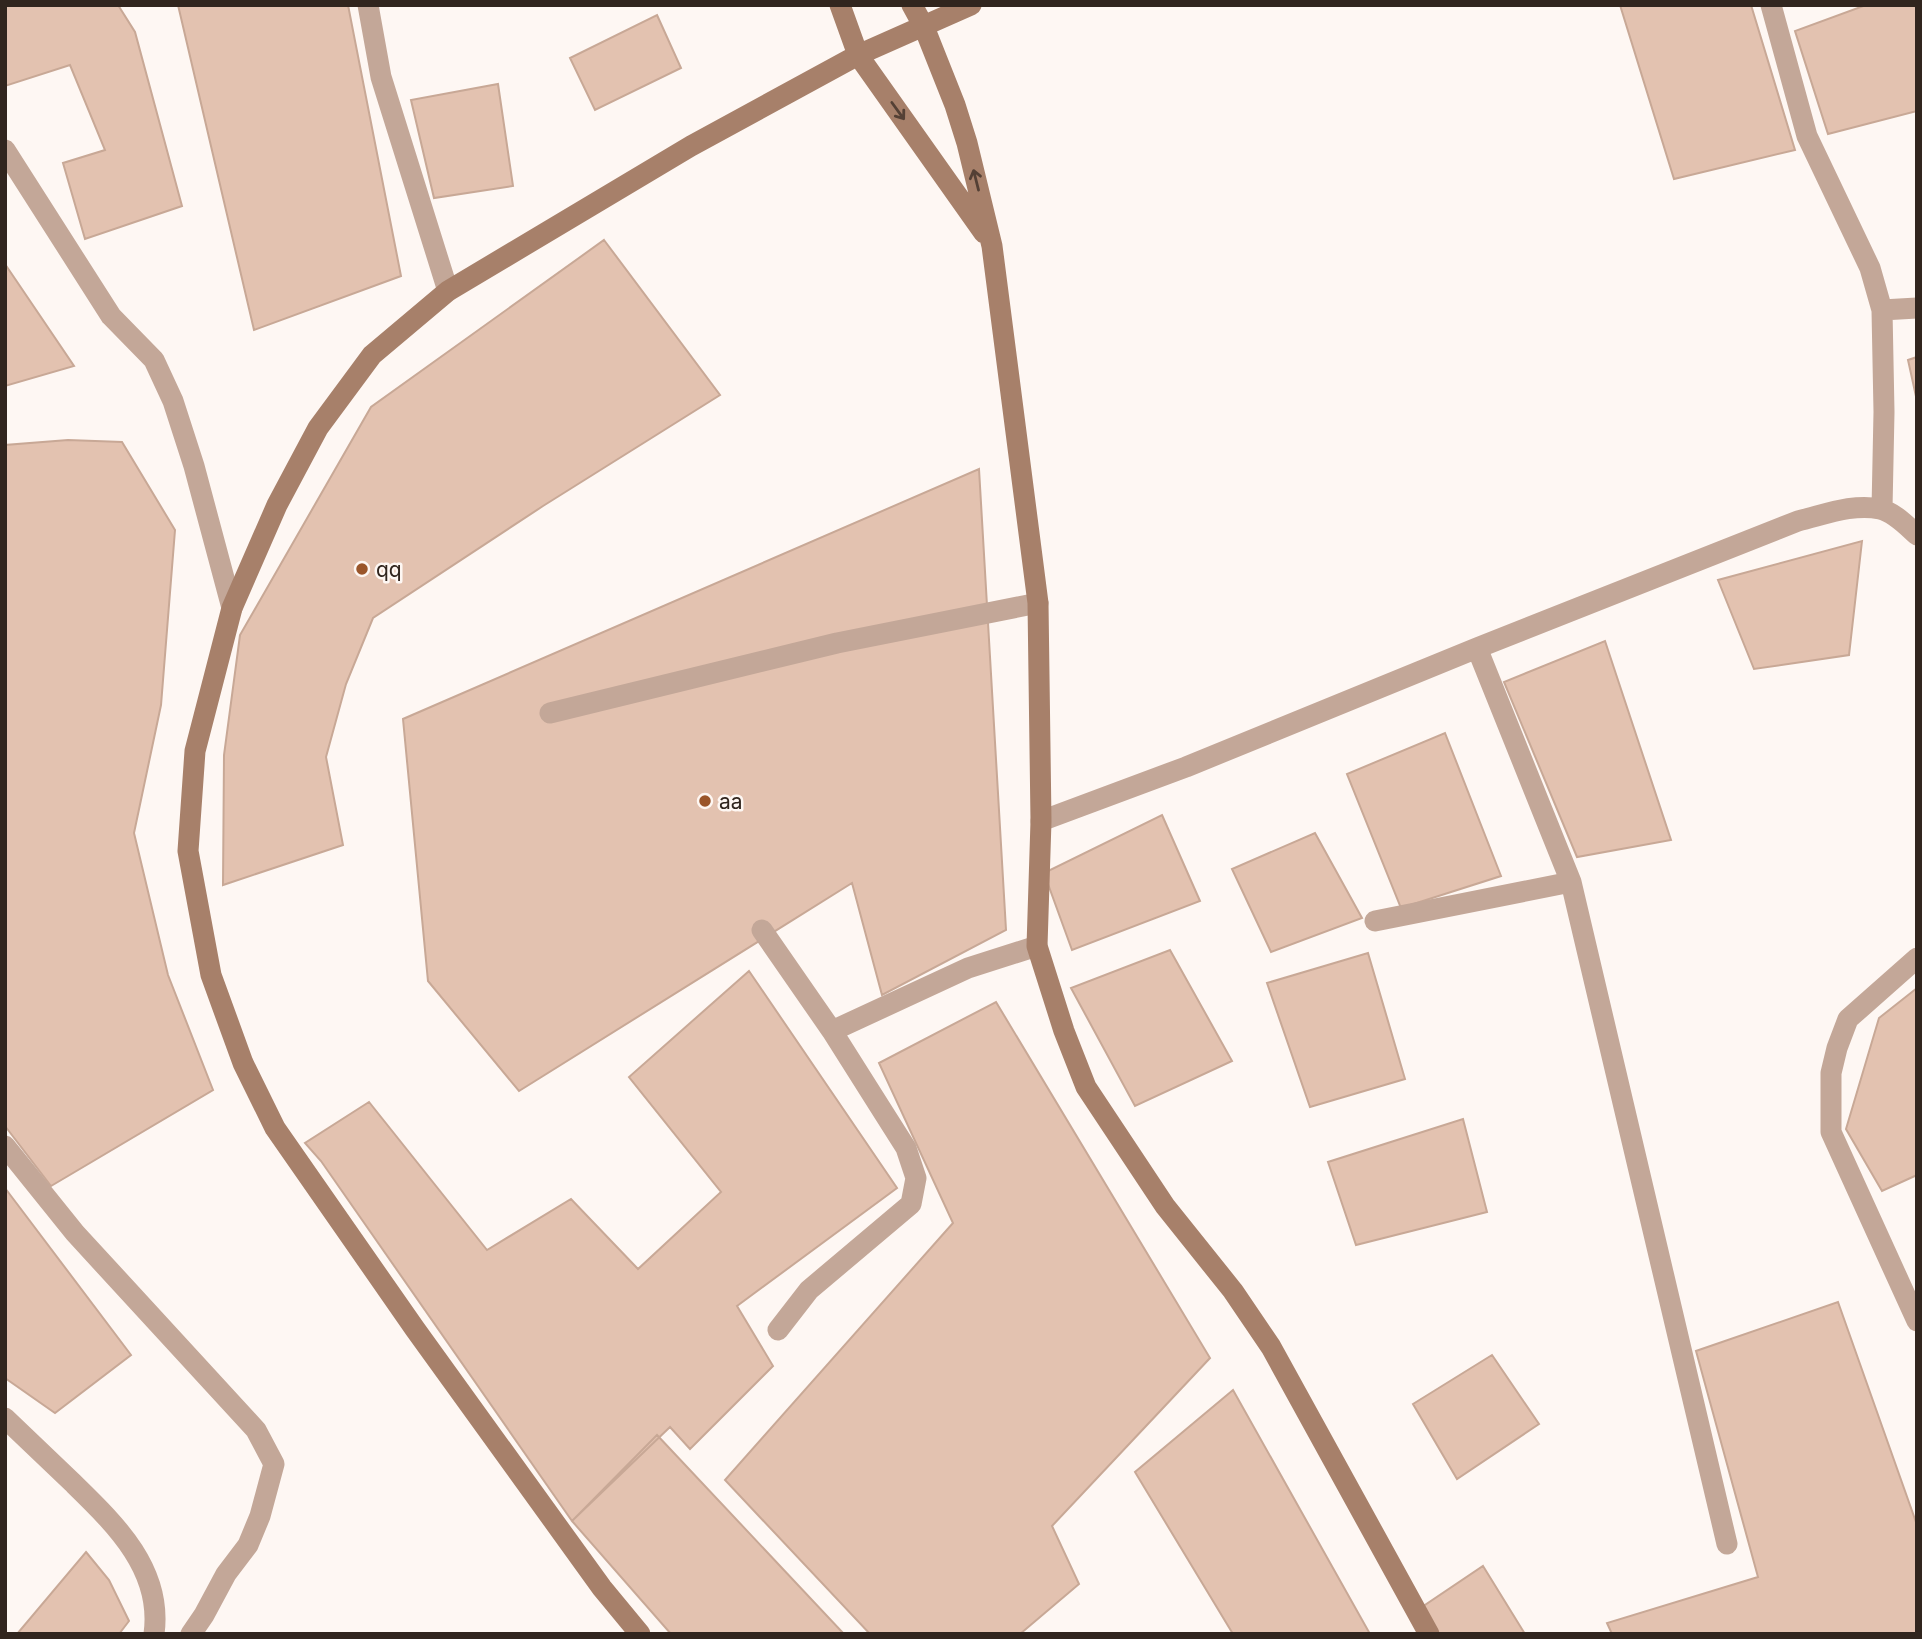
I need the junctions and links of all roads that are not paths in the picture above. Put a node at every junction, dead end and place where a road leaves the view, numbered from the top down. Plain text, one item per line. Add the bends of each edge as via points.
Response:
1 (369, 5) edge
2 (840, 5) edge
3 (912, 5) edge
4 (971, 5) edge
5 (1771, 5) edge
6 (924, 27) junction
7 (859, 55) junction
8 (5, 150) edge
9 (992, 246) junction
10 (448, 291) junction
11 (1917, 308) edge
12 (1882, 310) junction
13 (1882, 509) junction
14 (1917, 535) edge
15 (1038, 603) junction
16 (232, 608) junction
17 (1477, 648) junction
18 (550, 713) dead end
19 (1041, 821) junction
20 (1571, 882) junction
21 (1375, 920) dead end
22 (762, 930) dead end
23 (1037, 946) junction
24 (1917, 958) edge
25 (832, 1031) junction
26 (5, 1146) edge
27 (1917, 1321) edge
28 (778, 1330) dead end
29 (5, 1418) edge
30 (1727, 1544) dead end
31 (154, 1634) edge
32 (191, 1634) edge
33 (640, 1634) edge
34 (1429, 1634) edge

1 - 10 street via 381,77
2 - 7 street
3 - 6 street
4 - 6 street
5 - 12 street via 1807,136 1870,268
6 - 7 street
9 -> 6 street via 967,143
7 -> 9 street
7 - 10 street via 691,146
8 - 16 street via 111,316 153,360 173,401 194,466
9 - 15 street
10 - 16 street via 372,355 318,428 277,505
11 - 12 street
12 - 13 street
13 - 14 street
13 - 17 street via 1847,509 1798,521
15 - 18 street via 836,643
15 - 19 street
16 - 33 street via 195,751 188,851 211,975 243,1063 275,1128 399,1307
17 - 19 street
17 - 20 street
19 - 23 street
20 - 21 street
20 - 30 street
22 - 25 street
23 - 25 street via 968,968
23 - 34 street via 1086,1087 1165,1206 1233,1291 1271,1348
24 - 27 street via 1848,1019 1831,1073 1831,1132
25 - 28 street via 906,1148 916,1178 911,1204 809,1290
26 - 32 street via 75,1233 256,1430 274,1464 248,1545
29 - 31 street via 115,1524 151,1585

